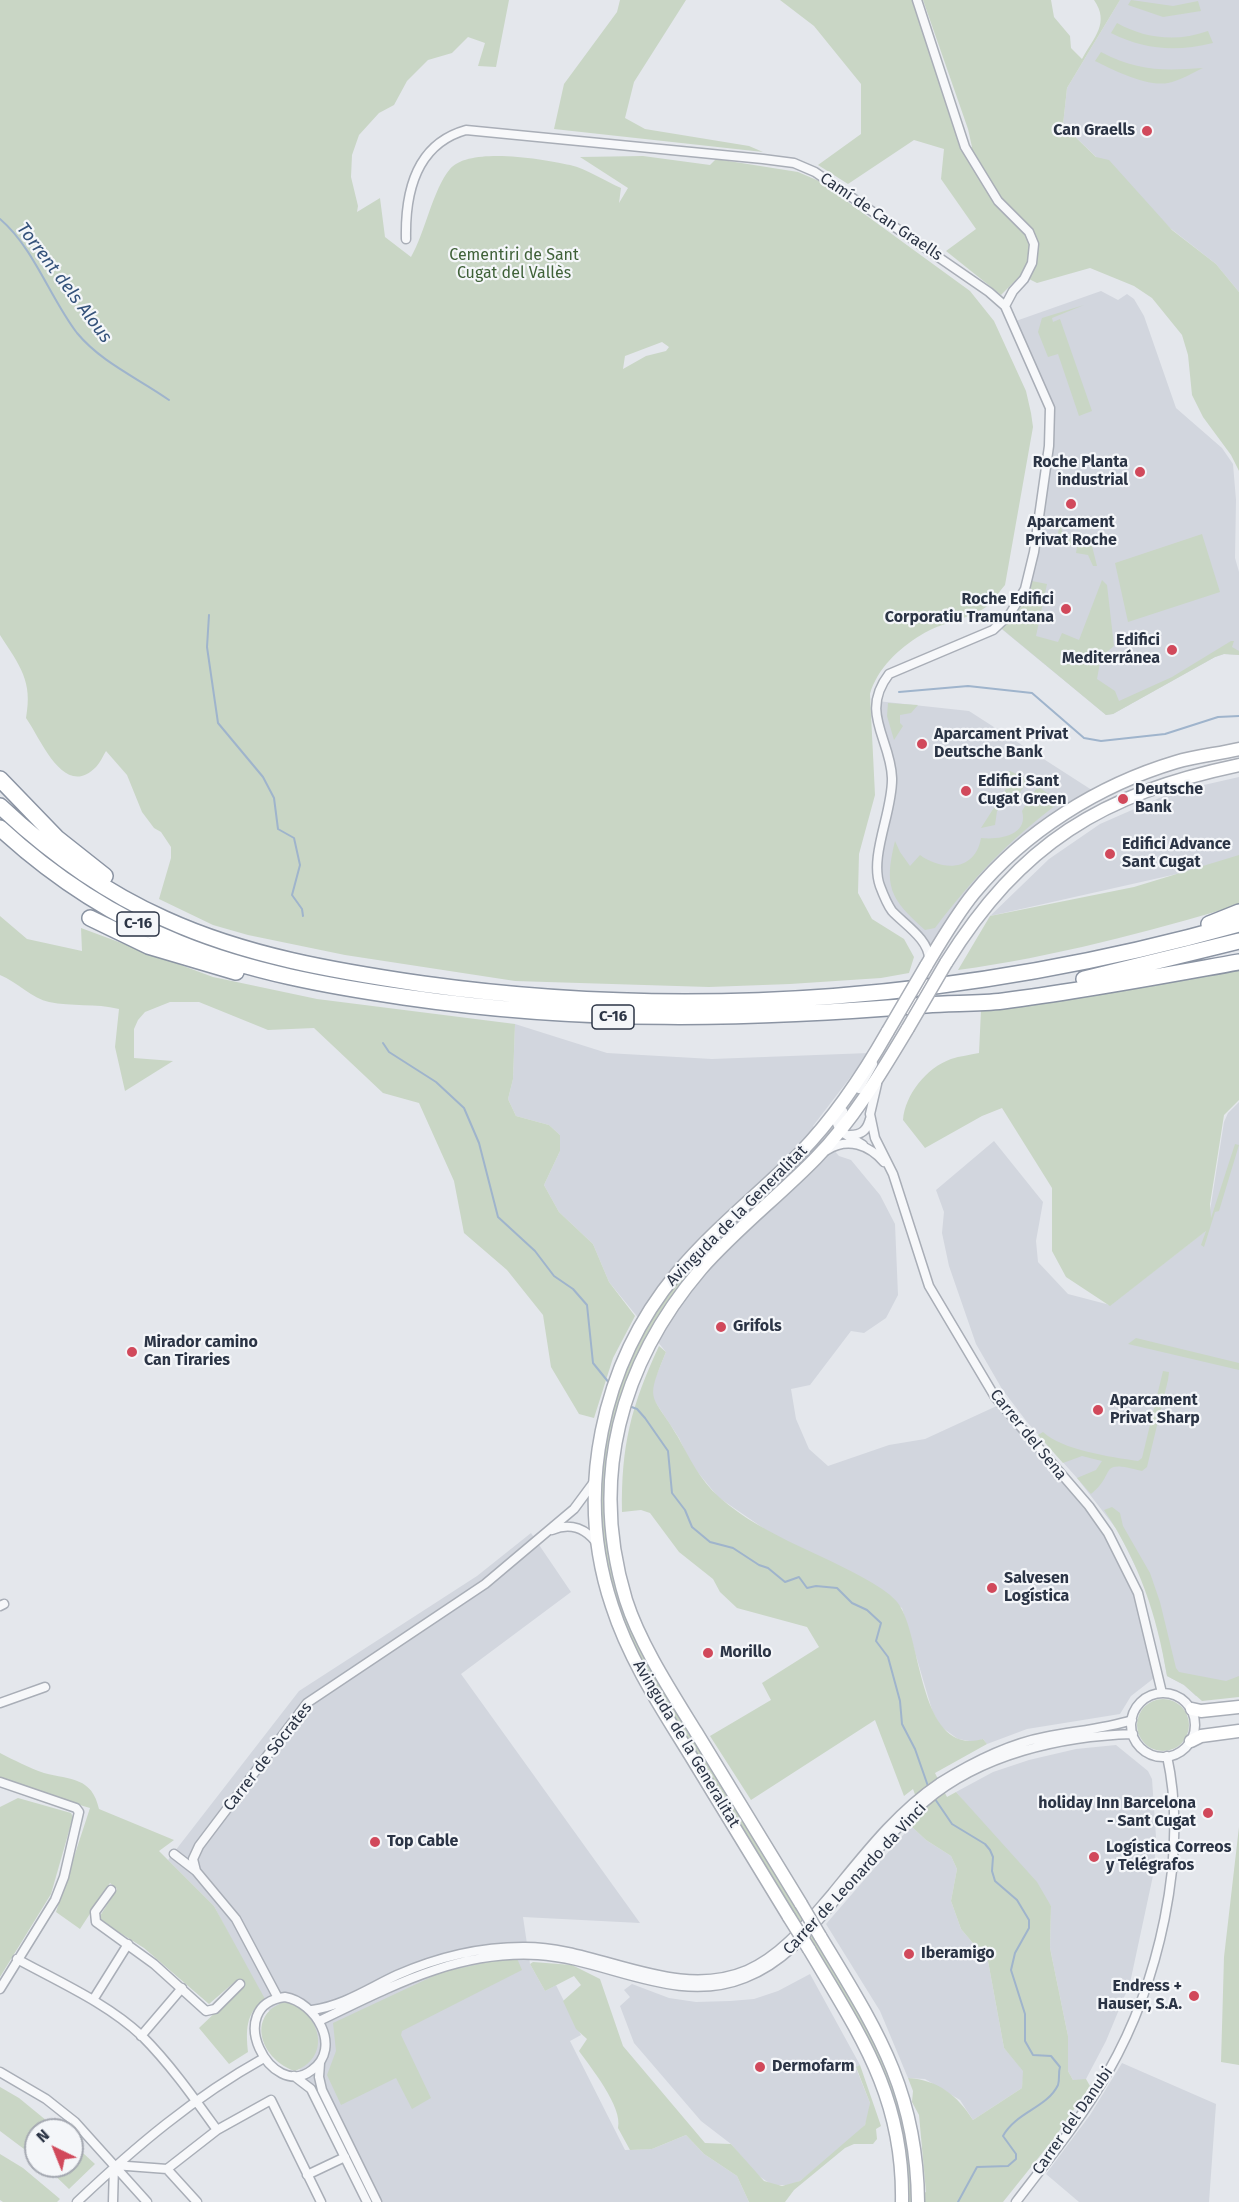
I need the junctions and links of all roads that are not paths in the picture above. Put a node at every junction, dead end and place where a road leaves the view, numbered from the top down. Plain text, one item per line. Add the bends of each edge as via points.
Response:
1 (917, 0) edge
2 (406, 239) dead end
3 (1005, 306) junction
4 (1239, 749) edge
5 (1239, 765) edge
6 (0, 779) edge
7 (0, 806) edge
8 (0, 828) edge
9 (1239, 912) edge
10 (90, 918) dead end
11 (1239, 924) edge
12 (201, 933) junction
13 (944, 938) junction
14 (1239, 941) edge
15 (925, 944) junction
16 (1162, 944) junction
17 (1239, 962) edge
18 (928, 963) junction
19 (298, 978) junction
20 (930, 1004) junction
21 (897, 1047) junction
22 (875, 1054) junction
23 (870, 1114) junction
24 (845, 1133) junction
25 (863, 1145) junction
26 (817, 1158) junction
27 (893, 1174) junction
28 (595, 1481) junction
29 (549, 1532) junction
30 (599, 1548) junction
31 (45, 1687) dead end
32 (1162, 1693) junction
33 (0, 1703) edge
34 (1239, 1707) edge
35 (1192, 1709) junction
36 (1132, 1720) junction
37 (1239, 1731) edge
38 (1133, 1734) junction
39 (1191, 1741) junction
40 (1167, 1756) junction
41 (0, 1782) edge
42 (941, 1786) junction
43 (916, 1807) junction
44 (76, 1808) junction
45 (87, 1814) dead end
46 (174, 1854) dead end
47 (196, 1871) junction
48 (111, 1890) dead end
49 (128, 1944) junction
50 (17, 1959) junction
51 (240, 1984) dead end
52 (182, 1988) junction
53 (0, 1989) edge
54 (278, 1998) junction
55 (93, 2000) junction
56 (312, 2010) junction
57 (319, 2021) junction
58 (141, 2036) junction
59 (264, 2058) junction
60 (321, 2061) junction
61 (0, 2072) edge
62 (294, 2076) junction
63 (196, 2100) junction
64 (217, 2130) junction
65 (345, 2157) junction
66 (114, 2165) junction
67 (167, 2169) junction
68 (307, 2175) junction
69 (918, 2197) edge
70 (902, 2199) edge
71 (77, 2202) edge
72 (114, 2202) edge
73 (147, 2202) edge
74 (197, 2202) edge
75 (321, 2202) edge
76 (367, 2202) edge
77 (377, 2202) edge
78 (1016, 2202) edge

1 - 3 street via 965,147 998,201 1029,232 1034,244 1028,271
2 - 3 street, Camí de Can Graells via 405,212 418,166 450,135 466,130 763,159 794,163 822,176
3 - 15 street via 1050,408 1049,446 1034,552 1024,590 1010,614 993,630 889,674 879,690 876,707 892,776 890,810 877,862 879,884 890,908
4 - 13 street, Avinguda de la Generalitat via 1177,762 1134,777 1062,815 990,875
5 - 21 street, Avinguda de la Generalitat, bridge via 1159,784 1129,796 1088,817 1049,844 980,913
6 - 12 highway via 92,868
7 - 12 highway, C-16 via 85,875 143,909
8 - 19 highway, C-16 via 62,878 134,922 209,954
9 - 16 highway
10 - 19 highway via 148,946 201,964 267,979
11 - 16 highway, C-16
12 - 16 highway, C-16 via 270,956 385,978 510,994 673,1003 896,991 1029,973
13 - 15 street
13 - 18 street, Avinguda de la Generalitat
14 - 20 highway, C-16 via 1087,978
15 - 18 street
17 - 20 highway via 999,1001
18 - 22 street, Avinguda de la Generalitat, bridge
19 - 20 highway, C-16 via 441,1002 600,1016 778,1017
21 - 23 street, Carrer del Sena via 876,1086
21 - 24 street, Avinguda de la Generalitat
22 - 24 street via 870,1074 836,1121
22 - 28 street, Avinguda de la Generalitat via 828,1122 678,1271 637,1330 608,1407
23 - 24 street, Carrer del Sena via 864,1131 858,1135
23 - 27 street, Carrer del Sena via 874,1138
24 - 25 street, Carrer del Sena
24 - 26 street, Avinguda de la Generalitat
25 - 26 street via 841,1144
25 - 27 street, Carrer del Sena via 878,1155
26 - 69 street, Avinguda de la Generalitat, bridge via 704,1266 675,1300 650,1341 630,1385 620,1421 610,1497 615,1554 627,1602 677,1701 820,1936 896,2073 912,2124
27 - 32 street, Carrer del Sena via 931,1290 995,1397 1089,1506 1121,1555 1138,1593
28 - 29 street, Carrer de Sòcrates via 581,1502
28 - 30 street, Avinguda de la Generalitat
29 - 30 street via 574,1527 587,1533
29 - 47 street, Carrer de Sòcrates via 462,1601 307,1703 200,1846 194,1859
30 - 70 street, Avinguda de la Generalitat, bridge via 612,1607 648,1685 809,1948 882,2080 902,2160
31 - 33 street
32 - 35 street via 1177,1696
32 - 36 street via 1142,1701
34 - 35 street
35 - 39 street via 1196,1725
36 - 38 street
36 - 42 street via 1019,1745 981,1760
37 - 39 street
38 - 40 street via 1142,1749
38 - 42 street via 1088,1736 1008,1756
39 - 40 street via 1179,1753
40 - 78 street, Carrer del Danubi via 1173,1824 1171,1875 1161,1936 1148,1982 1108,2072
41 - 44 street
42 - 43 street, Carrer de Leonardo da Vinci
43 - 56 street, Carrer de Leonardo da Vinci via 876,1842 790,1941 745,1971 692,1980 570,1952 501,1947 429,1962 334,2006
43 - 57 street, Carrer de Leonardo da Vinci via 794,1948 771,1966 743,1979 715,1986 679,1986 567,1959 513,1954 434,1969
44 - 45 street
44 - 50 street via 78,1819 60,1888
46 - 47 street
47 - 54 street via 236,1919
48 - 49 street via 93,1917
49 - 52 street
49 - 55 street
50 - 53 street
50 - 55 street
51 - 52 street via 210,2012
52 - 58 street
54 - 56 street via 295,1999
54 - 59 street via 262,2007 255,2025 255,2037
55 - 58 street
56 - 57 street
57 - 60 street via 325,2044
58 - 63 street
59 - 62 street via 279,2072
59 - 63 street
60 - 62 street via 309,2073
60 - 77 street via 322,2090
61 - 66 street via 46,2099 75,2122
62 - 65 street via 311,2089
63 - 64 street
63 - 66 street
64 - 67 street
64 - 68 street via 271,2100
65 - 68 street
65 - 76 street
66 - 67 street
66 - 71 street
66 - 72 street
66 - 73 street
67 - 74 street
68 - 75 street

